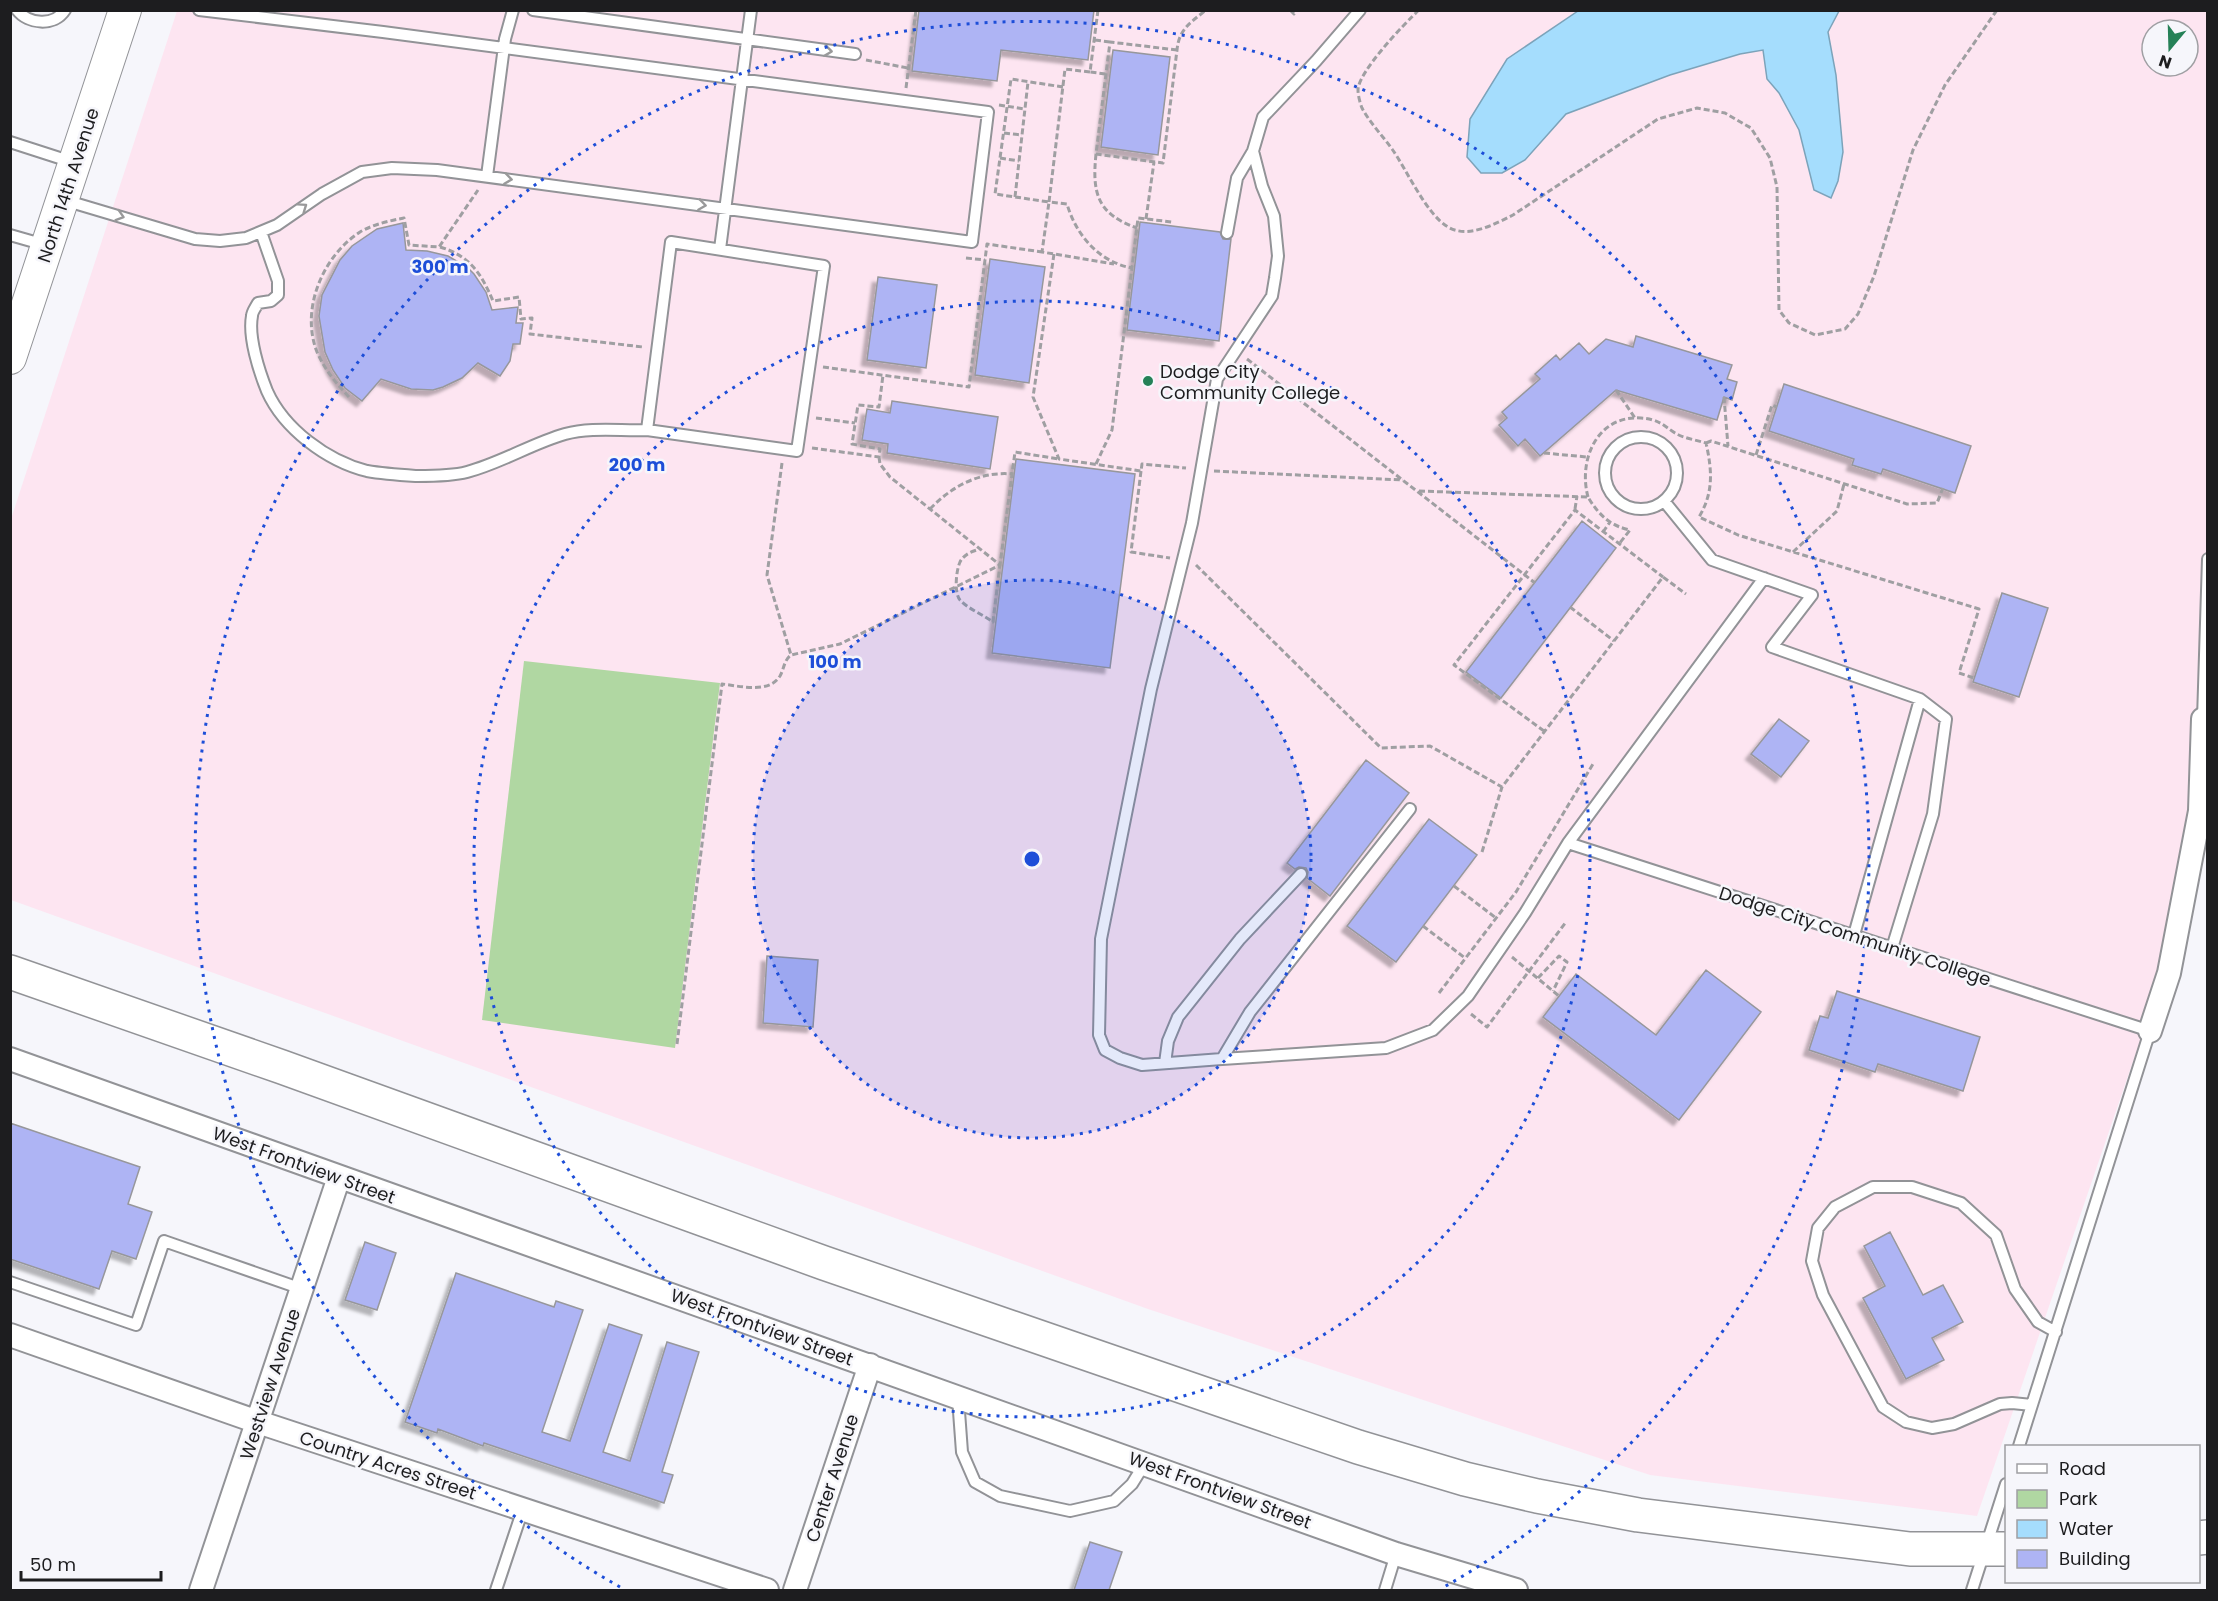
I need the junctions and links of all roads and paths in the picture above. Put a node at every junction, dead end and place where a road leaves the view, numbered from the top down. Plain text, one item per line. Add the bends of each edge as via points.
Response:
1 (17, 10) edge
2 (65, 10) edge
3 (199, 10) edge
4 (513, 10) edge
5 (533, 10) edge
6 (751, 10) edge
7 (916, 10) edge
8 (1098, 10) edge
9 (1206, 10) edge
10 (1290, 10) edge
11 (1296, 10) edge
12 (1360, 10) edge
13 (1419, 10) edge
14 (1997, 10) edge
15 (121, 11) edge
16 (747, 40) junction
17 (1095, 40) junction
18 (1110, 42) junction
19 (504, 48) junction
20 (1177, 50) junction
21 (855, 54) joint
22 (908, 68) junction
23 (1090, 72) junction
24 (1106, 74) junction
25 (742, 79) junction
26 (1028, 82) junction
27 (1063, 87) junction
28 (905, 93) dead end
29 (1004, 133) junction
30 (1022, 135) junction
31 (10, 142) edge
32 (1253, 151) junction
33 (1096, 154) junction
34 (1000, 158) junction
35 (1019, 161) junction
36 (1154, 162) junction
37 (76, 163) junction
38 (487, 176) junction
39 (478, 190) dead end
40 (1015, 197) junction
41 (64, 200) junction
42 (1049, 202) junction
43 (725, 208) junction
44 (1146, 219) junction
45 (1173, 222) dead end
46 (1137, 228) junction
47 (261, 232) junction
48 (1227, 233) dead end
49 (10, 235) edge
50 (48, 246) junction
51 (439, 247) junction
52 (720, 249) junction
53 (1042, 252) junction
54 (1054, 254) junction
55 (962, 257) dead end
56 (985, 260) junction
57 (1116, 265) junction
58 (1132, 268) junction
59 (657, 349) junction
60 (1236, 351) junction
61 (10, 358) edge
62 (809, 365) junction
63 (883, 375) junction
64 (1616, 390) dead end
65 (349, 397) dead end
66 (1724, 397) dead end
67 (1777, 407) dead end
68 (802, 416) junction
69 (1635, 418) junction
70 (855, 423) junction
71 (647, 430) junction
72 (1706, 443) junction
73 (798, 446) junction
74 (1728, 446) junction
75 (784, 450) junction
76 (1544, 453) dead end
77 (1756, 455) junction
78 (879, 457) junction
79 (1587, 457) junction
80 (1059, 459) junction
81 (1096, 464) junction
82 (1201, 470) junction
83 (1140, 471) junction
84 (1012, 474) junction
85 (1403, 480) junction
86 (1844, 484) junction
87 (1943, 488) dead end
88 (1417, 491) junction
89 (1576, 496) junction
90 (1588, 497) junction
91 (1664, 501) junction
92 (930, 509) junction
93 (1575, 510) junction
94 (1610, 522) junction
95 (1603, 532) junction
96 (1619, 544) junction
97 (980, 549) junction
98 (1793, 552) junction
99 (2208, 558) edge
100 (1182, 559) junction
101 (1000, 565) junction
102 (1524, 574) junction
103 (1663, 578) junction
104 (1764, 578) junction
105 (1535, 583) dead end
106 (957, 587) junction
107 (1686, 594) dead end
108 (1570, 607) dead end
109 (1614, 641) junction
110 (791, 655) junction
111 (1974, 678) dead end
112 (1920, 699) junction
113 (2203, 719) joint
114 (1545, 731) junction
115 (1593, 764) dead end
116 (1502, 787) junction
117 (1410, 809) dead end
118 (1568, 843) junction
119 (1482, 852) dead end
120 (1300, 873) dead end
121 (1454, 886) dead end
122 (1496, 918) junction
123 (1566, 922) dead end
124 (1423, 926) dead end
125 (1854, 935) junction
126 (1501, 948) junction
127 (1892, 948) junction
128 (1465, 958) junction
129 (10, 972) edge
130 (1529, 972) junction
131 (1538, 978) junction
132 (1553, 991) junction
133 (1439, 993) dead end
134 (1559, 996) dead end
135 (1459, 1005) junction
136 (2151, 1031) junction
137 (677, 1044) dead end
138 (10, 1059) edge
139 (1222, 1059) junction
140 (1165, 1063) junction
141 (339, 1177) junction
142 (10, 1282) edge
143 (302, 1289) junction
144 (2056, 1332) junction
145 (10, 1335) edge
146 (870, 1365) junction
147 (958, 1396) junction
148 (2032, 1405) junction
149 (258, 1422) junction
150 (2019, 1445) edge
151 (1145, 1463) junction
152 (2005, 1497) edge
153 (523, 1509) junction
154 (1996, 1549) edge
155 (1396, 1554) junction
156 (201, 1590) edge
157 (496, 1590) edge
158 (767, 1590) edge
159 (795, 1590) edge
160 (1385, 1590) edge
161 (1516, 1590) edge
162 (1972, 1590) edge

1 - 2 lane via 23,17 42,22 62,15
3 - 19 lane
4 - 19 lane
5 - 16 lane
6 - 16 lane
7 - 22 path
8 - 17 path
9 - 20 path via 1181,31
10 - 11 path via 1294,14
12 - 32 lane via 1263,117
13 - 14 path via 1362,75 1358,89 1361,106 1373,125 1430,208 1449,228 1468,232 1513,215 1658,119 1697,108 1725,112 1751,128 1770,158 1777,187 1779,310 1789,323 1815,335 1845,329 1858,314 1874,276 1913,150 1945,85
15 - 37 main road, North 14th Avenue
16 -> 21 lane
16 - 25 lane
17 - 18 path
17 - 23 path
18 - 20 path
18 - 24 path
19 - 25 lane
19 - 38 lane
20 - 36 path via 1163,163
21 - 22 path
22 - 28 path
23 - 24 path
23 - 27 path via 1065,69
24 - 33 path
25 - 43 lane
25 - 43 lane via 988,112 972,242
26 - 27 path
26 - 29 path via 1011,79
26 - 30 path
27 - 42 path
29 - 30 path
29 - 34 path
30 - 35 path
31 - 37 lane
32 - 48 lane via 1237,178
32 - 60 lane via 1274,216 1278,256 1272,296
33 - 36 path
33 - 46 path via 1094,176 1099,203 1118,220
34 - 35 path
34 - 40 path via 996,194
35 - 40 path
36 - 44 path
37 - 41 main road, North 14th Avenue
38 -> 43 lane
47 -> 38 lane via 362,172 392,168
39 - 51 path
40 - 42 path
41 -> 47 lane via 195,239 220,241
41 - 50 main road, North 14th Avenue
42 - 53 path
42 - 57 path via 1067,204 1083,236
43 - 52 lane
44 - 45 path
44 - 46 path via 1138,218
46 - 58 path
47 - 71 lane via 278,281 278,295 258,303 252,315 253,343 262,378 272,402 289,424 339,461 367,471 398,475 464,473 564,434
49 - 50 lane
50 - 61 main road, North 14th Avenue
51 - 59 path via 472,265 483,277 493,301 519,297 521,319 532,318 530,334
51 - 65 path via 409,244 404,218 360,232 326,265 312,305 316,351 330,376
52 - 59 lane via 670,242
52 - 62 lane via 824,266
53 - 54 path
53 - 56 path via 987,244
54 - 57 path
54 - 80 path via 1034,397
55 - 56 path
56 - 63 path via 969,387
57 - 58 path
58 - 81 path via 1112,430
59 - 71 lane
60 - 82 lane via 1218,379
60 - 85 path
62 - 63 path
62 - 68 lane
63 - 70 path via 879,407 858,405
64 - 69 path
66 - 74 path
67 - 77 path via 1772,405
68 - 70 path
68 - 73 lane
69 - 72 path via 1656,421 1676,434
69 - 79 path via 1606,429
70 - 78 path via 852,444 880,449
71 - 75 lane
72 - 74 path
72 - 98 path via 1711,483 1709,498 1699,517 1738,535
73 - 75 lane via 797,451
73 - 78 path
74 - 77 path
75 - 110 path via 767,575
76 - 79 path
77 - 86 path
78 - 92 path via 890,477
79 - 90 path via 1584,482
80 - 81 path
80 - 84 path via 1015,452
81 - 83 path
82 - 83 path via 1142,464
82 - 85 path
82 - 100 lane
83 - 100 path via 1131,552
84 - 92 path via 998,472 970,481 946,493
84 - 101 path
85 - 88 path
86 - 87 path via 1907,504 1937,503
86 - 98 path via 1837,511
88 - 89 path
88 - 102 path
89 - 90 path
89 - 93 path
90 - 94 path
91 - 91 lane via 1676,480 1673,456 1655,440 1644,437 1622,442 1607,459 1606,482 1611,492 1629,507 1653,507
91 - 104 lane via 1712,560
92 - 97 path
93 - 95 path
93 - 102 path
94 - 95 path
94 - 96 path via 1630,530
95 - 96 path
96 - 103 path
97 - 101 path
97 - 106 path via 960,562
98 - 111 path via 1979,609 1959,673
99 - 113 lane
100 - 116 path via 1192,561 1381,748 1430,746
100 - 140 lane via 1151,688 1101,939 1098,1035 1105,1050 1142,1065
101 - 106 path
101 - 106 path via 993,622 961,601
102 - 105 path
102 - 114 path via 1455,665
103 - 107 path
103 - 109 path
104 - 112 lane via 1812,595 1772,647
104 - 118 lane
106 - 110 path via 840,644
108 - 109 path
109 - 114 path
110 - 137 path via 769,686 722,684
112 - 125 lane
112 - 127 lane via 1946,719 1933,814
113 - 136 street via 2200,811 2169,973
114 - 116 path
115 - 122 path via 1535,863
116 - 119 path
117 - 139 lane via 1250,1012
118 - 125 lane, Dodge City Community College
118 - 126 lane
120 - 140 lane via 1240,939 1178,1017 1168,1041
121 - 122 path
122 - 128 path
123 - 130 path
124 - 128 path
125 - 127 lane, Dodge City Community College
126 - 130 path
126 - 135 lane
127 - 136 lane, Dodge City Community College
128 - 133 path
129 - 154 highway via 835,1267 1358,1447 1464,1479 1638,1515 1910,1549
130 - 131 path
130 - 135 path via 1487,1027
131 - 132 path
131 - 132 path via 1559,956 1567,962
132 - 134 path
135 - 139 lane via 1433,1030 1386,1048
136 - 144 lane
138 - 141 street, West Frontview Street
139 - 140 lane
141 - 143 street, Westview Avenue
141 - 146 street, West Frontview Street
142 - 143 lane via 136,1325 164,1241
143 - 149 street, Westview Avenue
144 - 148 lane
144 - 148 lane via 2038,1322 2016,1289 1996,1235 1961,1203 1911,1187 1873,1187 1835,1207 1818,1228 1812,1261 1823,1294 1882,1407 1906,1422 1932,1428 1954,1424 2000,1404
145 - 149 street, Country Acres Street
146 - 147 street, West Frontview Street
146 - 159 street, Center Avenue
147 - 151 street, West Frontview Street
147 - 151 lane via 962,1452 975,1482 1000,1496 1070,1511 1114,1501 1132,1484
148 - 150 lane
149 - 153 street, Country Acres Street
149 - 156 street, Westview Avenue
151 - 155 street, West Frontview Street
152 - 154 lane
153 - 157 lane
153 - 158 street, Country Acres Street
154 - 162 lane
155 - 160 lane
155 - 161 street, West Frontview Street

